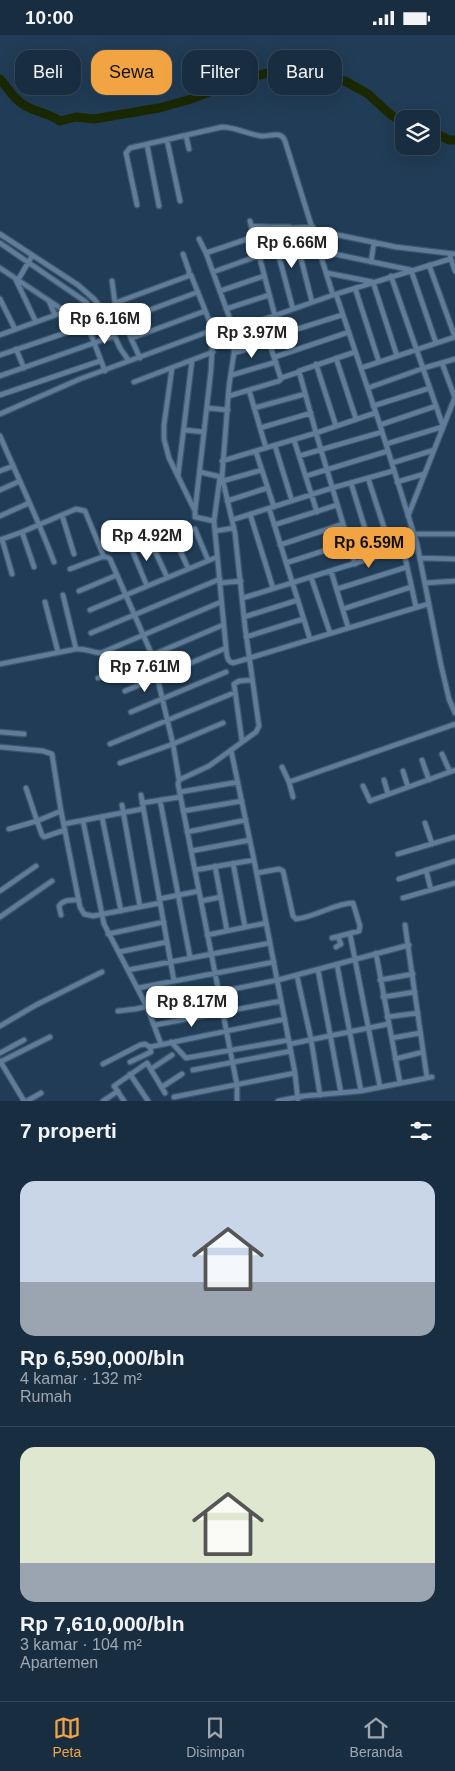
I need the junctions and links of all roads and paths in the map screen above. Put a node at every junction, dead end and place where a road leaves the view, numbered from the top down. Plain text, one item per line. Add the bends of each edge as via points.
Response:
1 (186, 136) junction
2 (167, 140) junction
3 (147, 145) junction
4 (189, 149) dead end
5 (180, 201) dead end
6 (136, 205) dead end
7 (159, 205) dead end
8 (271, 227) junction
9 (291, 228) junction
10 (314, 229) junction
11 (0, 234) edge
12 (254, 237) junction
13 (199, 239) dead end
14 (374, 242) junction
15 (0, 243) edge
16 (320, 251) junction
17 (206, 253) junction
18 (183, 254) dead end
19 (452, 255) edge
20 (32, 256) junction
21 (258, 256) junction
22 (370, 262) junction
23 (28, 263) junction
24 (430, 265) junction
25 (0, 268) edge
26 (411, 270) junction
27 (455, 271) edge
28 (213, 272) junction
29 (327, 273) junction
30 (189, 275) junction
31 (264, 276) junction
32 (391, 276) junction
33 (16, 279) junction
34 (112, 281) dead end
35 (374, 282) junction
36 (355, 288) junction
37 (220, 291) junction
38 (198, 293) junction
39 (269, 295) junction
40 (334, 295) junction
41 (0, 299) edge
42 (49, 300) junction
43 (312, 302) junction
44 (116, 303) junction
45 (226, 309) junction
46 (293, 309) junction
47 (92, 311) dead end
48 (205, 311) junction
49 (64, 312) junction
50 (55, 315) junction
51 (342, 315) junction
52 (276, 316) junction
53 (72, 319) dead end
54 (123, 320) junction
55 (262, 320) junction
56 (36, 322) junction
57 (15, 329) junction
58 (213, 330) junction
59 (234, 330) junction
60 (349, 332) junction
61 (0, 335) edge
62 (114, 336) junction
63 (132, 338) junction
64 (269, 340) junction
65 (94, 343) junction
66 (436, 343) junction
67 (16, 349) junction
68 (417, 350) junction
69 (213, 352) junction
70 (355, 352) junction
71 (234, 353) junction
72 (0, 355) edge
73 (397, 356) junction
74 (140, 358) junction
75 (336, 358) junction
76 (455, 359) edge
77 (192, 360) junction
78 (276, 360) junction
79 (100, 361) junction
80 (129, 361) junction
81 (380, 362) junction
82 (442, 363) junction
83 (316, 364) junction
84 (24, 368) junction
85 (172, 368) junction
86 (424, 368) junction
87 (361, 369) junction
88 (104, 371) junction
89 (299, 372) junction
90 (232, 375) junction
91 (0, 376) edge
92 (281, 378) junction
93 (134, 382) dead end
94 (368, 388) junction
95 (430, 388) junction
96 (249, 390) junction
97 (305, 394) junction
98 (0, 395) edge
99 (229, 396) junction
100 (455, 397) edge
101 (373, 406) junction
102 (436, 407) junction
103 (207, 408) junction
104 (254, 408) junction
105 (228, 410) junction
106 (311, 413) junction
107 (375, 413) junction
108 (0, 414) edge
109 (356, 419) junction
110 (380, 425) junction
111 (336, 426) junction
112 (443, 426) junction
113 (260, 427) junction
114 (185, 430) junction
115 (382, 432) junction
116 (204, 433) junction
117 (316, 433) junction
118 (0, 437) edge
119 (294, 440) junction
120 (386, 444) junction
121 (275, 446) junction
122 (266, 448) junction
123 (321, 449) junction
124 (434, 450) junction
125 (388, 451) junction
126 (256, 452) junction
127 (299, 456) junction
128 (222, 461) junction
129 (392, 463) junction
130 (13, 466) junction
131 (326, 469) junction
132 (262, 470) junction
133 (0, 471) edge
134 (393, 471) junction
135 (200, 472) junction
136 (424, 474) junction
137 (306, 476) junction
138 (178, 477) junction
139 (221, 478) junction
140 (368, 478) junction
141 (20, 481) junction
142 (397, 482) junction
143 (351, 483) junction
144 (267, 488) junction
145 (332, 488) junction
146 (0, 490) edge
147 (312, 494) junction
148 (227, 501) junction
149 (292, 501) junction
150 (29, 503) junction
151 (337, 505) junction
152 (271, 507) junction
153 (195, 511) junction
154 (317, 512) junction
155 (62, 515) junction
156 (250, 515) junction
157 (0, 516) edge
158 (408, 516) junction
159 (232, 520) junction
160 (214, 521) junction
161 (40, 523) junction
162 (342, 524) junction
163 (274, 525) junction
164 (234, 528) junction
165 (195, 529) dead end
166 (215, 531) junction
167 (22, 532) junction
168 (414, 534) junction
169 (455, 534) edge
170 (173, 535) dead end
171 (149, 538) dead end
172 (1, 540) edge
173 (348, 543) junction
174 (130, 545) dead end
175 (280, 545) junction
176 (417, 545) junction
177 (403, 548) junction
178 (392, 552) junction
179 (74, 555) dead end
180 (104, 557) junction
181 (217, 557) junction
182 (374, 558) junction
183 (420, 558) junction
184 (455, 559) edge
185 (208, 560) junction
186 (54, 562) dead end
187 (286, 563) junction
188 (354, 564) junction
189 (34, 567) dead end
190 (408, 567) junction
191 (188, 568) junction
192 (70, 569) dead end
193 (331, 571) junction
194 (12, 574) dead end
195 (117, 575) junction
196 (167, 577) junction
197 (311, 577) junction
198 (220, 581) junction
199 (241, 581) junction
200 (455, 581) edge
201 (292, 583) junction
202 (425, 583) junction
203 (147, 586) junction
204 (412, 587) junction
205 (273, 588) junction
206 (336, 589) junction
207 (79, 591) dead end
208 (63, 595) dead end
209 (126, 595) junction
210 (243, 598) junction
211 (298, 600) junction
212 (45, 601) dead end
213 (222, 602) junction
214 (428, 604) junction
215 (416, 607) junction
216 (343, 609) junction
217 (90, 610) dead end
218 (134, 615) junction
219 (244, 617) junction
220 (303, 619) junction
221 (223, 625) junction
222 (348, 627) junction
223 (91, 633) dead end
224 (330, 633) junction
225 (144, 635) junction
226 (246, 637) junction
227 (310, 639) junction
228 (226, 648) junction
229 (76, 649) junction
230 (58, 652) junction
231 (152, 655) junction
232 (250, 657) junction
233 (0, 664) edge
234 (226, 672) dead end
235 (157, 677) junction
236 (98, 678) dead end
237 (252, 680) junction
238 (125, 691) dead end
239 (231, 694) dead end
240 (452, 698) edge
241 (163, 699) junction
242 (131, 713) dead end
243 (455, 713) edge
244 (167, 721) junction
245 (223, 723) dead end
246 (455, 724) edge
247 (0, 732) edge
248 (24, 734) dead end
249 (242, 741) junction
250 (110, 744) dead end
251 (174, 746) junction
252 (0, 747) edge
253 (231, 750) junction
254 (442, 754) dead end
255 (422, 760) dead end
256 (120, 763) dead end
257 (282, 767) dead end
258 (403, 771) dead end
259 (452, 771) edge
260 (178, 777) junction
261 (384, 780) dead end
262 (429, 780) junction
263 (238, 782) junction
264 (289, 782) junction
265 (363, 786) dead end
266 (408, 787) junction
267 (26, 788) dead end
268 (388, 794) junction
269 (140, 795) dead end
270 (180, 795) junction
271 (294, 797) dead end
272 (160, 800) junction
273 (242, 801) junction
274 (142, 803) junction
275 (122, 805) dead end
276 (142, 809) junction
277 (61, 811) junction
278 (183, 811) junction
279 (123, 813) junction
280 (102, 817) junction
281 (246, 820) junction
282 (37, 821) junction
283 (83, 821) junction
284 (425, 823) dead end
285 (64, 827) junction
286 (9, 829) dead end
287 (187, 832) junction
288 (455, 837) edge
289 (250, 840) junction
290 (432, 844) junction
291 (191, 851) junction
292 (398, 854) dead end
293 (254, 859) junction
294 (455, 861) edge
295 (233, 863) junction
296 (36, 866) dead end
297 (215, 867) junction
298 (195, 870) junction
299 (426, 870) junction
300 (257, 873) junction
301 (399, 879) dead end
302 (52, 881) dead end
303 (455, 883) edge
304 (431, 890) junction
305 (0, 891) edge
306 (199, 891) junction
307 (178, 895) junction
308 (221, 897) junction
309 (403, 898) dead end
310 (78, 900) junction
311 (159, 901) junction
312 (201, 901) junction
313 (140, 907) junction
314 (121, 911) junction
315 (61, 915) dead end
316 (100, 915) junction
317 (0, 917) edge
318 (164, 922) junction
319 (266, 923) junction
320 (405, 925) dead end
321 (245, 927) junction
322 (227, 931) junction
323 (108, 934) junction
324 (207, 935) junction
325 (350, 935) junction
326 (338, 937) junction
327 (332, 938) dead end
328 (167, 942) junction
329 (270, 943) junction
330 (409, 945) junction
331 (336, 947) dead end
332 (119, 952) junction
333 (376, 953) junction
334 (210, 955) junction
335 (190, 957) junction
336 (356, 959) junction
337 (171, 961) junction
338 (274, 962) junction
339 (336, 965) junction
340 (318, 970) junction
341 (128, 971) junction
342 (102, 972) dead end
343 (214, 974) junction
344 (413, 974) junction
345 (297, 976) junction
346 (278, 980) junction
347 (380, 980) junction
348 (174, 981) junction
349 (138, 988) junction
350 (415, 992) junction
351 (219, 993) junction
352 (383, 997) junction
353 (281, 1001) junction
354 (147, 1007) junction
355 (118, 1011) dead end
356 (222, 1012) junction
357 (418, 1013) junction
358 (387, 1017) junction
359 (285, 1019) junction
360 (388, 1024) junction
361 (155, 1025) junction
362 (0, 1026) edge
363 (369, 1027) junction
364 (349, 1031) junction
365 (227, 1032) junction
366 (420, 1033) junction
367 (330, 1036) junction
368 (50, 1037) dead end
369 (392, 1038) junction
370 (311, 1039) junction
371 (24, 1041) dead end
372 (171, 1042) junction
373 (289, 1042) junction
374 (161, 1044) junction
375 (150, 1047) junction
376 (230, 1051) junction
377 (291, 1051) junction
378 (423, 1052) junction
379 (0, 1053) edge
380 (172, 1055) dead end
381 (395, 1059) junction
382 (0, 1061) edge
383 (130, 1062) dead end
384 (103, 1064) dead end
385 (233, 1064) junction
386 (151, 1069) junction
387 (6, 1070) junction
388 (193, 1070) dead end
389 (0, 1073) edge
390 (295, 1073) junction
391 (130, 1074) junction
392 (182, 1074) dead end
393 (400, 1083) junction
394 (237, 1085) junction
395 (162, 1087) junction
396 (380, 1087) junction
397 (118, 1091) junction
398 (361, 1091) junction
399 (41, 1093) dead end
400 (165, 1093) dead end
401 (341, 1093) junction
402 (320, 1095) junction
403 (174, 1097) dead end
404 (298, 1099) edge
405 (26, 1101) edge
406 (103, 1101) edge
407 (124, 1101) edge
408 (148, 1101) edge
409 (237, 1101) edge
410 (278, 1101) edge

1 - 2 street
1 - 4 street
1 - 10 street via 224,127 261,136 283,136
2 - 3 street
2 - 5 street
3 - 6 street via 130,148 126,153
3 - 7 street
8 - 9 street
8 - 12 street via 251,224
8 - 46 street
9 - 10 street
9 - 43 street
10 - 14 street
10 - 16 street
11 - 20 street
12 - 17 street
12 - 21 street
13 - 17 street
14 - 19 street
14 - 22 street
15 - 23 street
16 - 22 street
16 - 29 street
17 - 28 street
18 - 30 street
19 - 24 street
19 - 27 street
20 - 23 street
20 - 62 street via 94,299
21 - 28 street
21 - 31 street
22 - 26 street
23 - 33 street
23 - 47 street via 86,302
24 - 26 street
24 - 66 street via 455,337
25 - 33 street
26 - 32 street
26 - 66 street
28 - 37 street
29 - 35 street
29 - 40 street
30 - 38 street
30 - 44 street
31 - 37 street
31 - 39 street
32 - 35 street
32 - 68 street
33 - 42 street
33 - 56 street
34 - 44 street
35 - 36 street
35 - 73 street
36 - 40 street
36 - 81 street
37 - 45 street
38 - 48 street
38 - 54 street
39 - 45 street
39 - 52 street
40 - 43 street
40 - 51 street
41 - 57 street
42 - 49 street
42 - 50 street
43 - 46 street
44 - 54 street
45 - 59 street
46 - 52 street
48 - 58 street
48 - 63 street
49 - 50 street
49 - 53 street
50 - 56 street
51 - 60 street
51 - 64 street
52 - 55 street
54 - 63 street
55 - 59 street
55 - 64 street
56 - 57 street
57 - 61 street
58 - 59 street
58 - 69 street
58 - 74 street
59 - 71 street
60 - 70 street
60 - 78 street
62 - 65 street
62 - 80 street
63 - 74 street
64 - 71 street
64 - 78 street
65 - 67 street via 85,326
65 - 79 street
65 - 84 street
66 - 68 street
67 - 72 street
67 - 84 street
68 - 73 street
68 - 86 street
69 - 77 street
69 - 103 street
70 - 75 street
70 - 87 street
71 - 90 street
73 - 81 street
74 - 80 street
75 - 83 street
75 - 109 street
76 - 82 street
77 - 85 street
77 - 114 street
78 - 90 street
78 - 92 street
79 - 88 street
79 - 98 street
80 - 88 street
81 - 87 street
82 - 86 street
82 - 100 street
83 - 89 street
83 - 111 street
84 - 91 street
85 - 93 street
85 - 138 street via 163,433 166,450
86 - 94 street
86 - 95 street
87 - 94 street
88 - 108 street
89 - 92 street
89 - 97 street
90 - 99 street
92 - 96 street
94 - 101 street
95 - 101 street
95 - 102 street
96 - 99 street
96 - 104 street
97 - 104 street
97 - 106 street
99 - 105 street
100 - 112 street
101 - 107 street
102 - 110 street
102 - 112 street
103 - 105 street
103 - 116 street
104 - 113 street
105 - 128 street
106 - 113 street
106 - 117 street
107 - 109 street
107 - 110 street
109 - 111 street
110 - 115 street
111 - 117 street
112 - 120 street
112 - 124 street
113 - 122 street
114 - 116 street
114 - 138 street
115 - 120 street
115 - 123 street
116 - 135 street
117 - 119 street
117 - 123 street
118 - 130 street
119 - 121 street
119 - 127 street
120 - 125 street
121 - 122 street
121 - 149 street
122 - 126 street
123 - 127 street
123 - 131 street
124 - 129 street
124 - 136 street
125 - 129 street
125 - 131 street
126 - 128 street
126 - 132 street
127 - 137 street
128 - 139 street
129 - 134 street
130 - 133 street
130 - 141 street
131 - 137 street
131 - 145 street
132 - 139 street
132 - 144 street
134 - 140 street
134 - 142 street
135 - 139 street
135 - 153 street
136 - 142 street
136 - 158 street
137 - 147 street
138 - 153 street
139 - 148 street
139 - 160 street
140 - 143 street
140 - 178 street
141 - 146 street
141 - 150 street
142 - 158 street
143 - 145 street
143 - 182 street
144 - 148 street
144 - 152 street
145 - 147 street
145 - 151 street
147 - 149 street
147 - 154 street
148 - 159 street
149 - 152 street
150 - 157 street
150 - 161 street
151 - 154 street
151 - 162 street
152 - 156 street
152 - 163 street
153 - 160 street via 197,518
154 - 163 street
155 - 161 street
155 - 179 street
155 - 180 street via 76,509 85,511
156 - 159 street
156 - 205 street
158 - 168 street
159 - 164 street
160 - 166 street
161 - 167 street
161 - 186 street
162 - 173 street
162 - 175 street
163 - 175 street
164 - 166 street
164 - 199 street
165 - 185 street
166 - 181 street
167 - 172 street
167 - 189 street
168 - 169 street
168 - 176 street
170 - 191 street
171 - 196 street
172 - 194 street
173 - 187 street
173 - 188 street
174 - 203 street
175 - 187 street
176 - 177 street
176 - 183 street
177 - 178 street
177 - 190 street
178 - 182 street
180 - 192 street
180 - 195 street via 110,559
181 - 185 street
181 - 198 street
182 - 188 street
183 - 184 street
183 - 202 street
185 - 191 street
187 - 201 street
188 - 193 street
190 - 204 street
190 - 206 street
191 - 196 street
193 - 197 street
193 - 206 street
195 - 207 street
195 - 209 street
196 - 203 street
197 - 201 street
197 - 224 street
198 - 199 street
198 - 213 street
198 - 218 street
199 - 210 street
200 - 202 street
201 - 205 street
201 - 211 street
202 - 214 street
203 - 209 street
204 - 215 street
204 - 216 street
205 - 210 street
206 - 216 street
208 - 229 street
209 - 217 street
209 - 218 street
210 - 219 street
211 - 219 street
211 - 220 street
212 - 230 street
213 - 221 street
213 - 225 street
214 - 215 street
214 - 240 street
215 - 222 street
216 - 222 street
218 - 223 street
218 - 225 street
219 - 226 street
220 - 226 street
220 - 227 street
221 - 228 street
221 - 231 street
222 - 224 street
224 - 227 street
225 - 229 street via 101,653
225 - 231 street
226 - 232 street
227 - 232 street
228 - 232 street via 227,658 232,663
228 - 235 street
229 - 230 street
230 - 233 street
231 - 235 street
231 - 236 street
232 - 237 street
234 - 241 street
235 - 238 street
235 - 241 street
237 - 249 street via 259,726 256,732
237 - 249 street via 234,684
239 - 244 street
240 - 243 street
241 - 242 street
241 - 244 street
244 - 250 street
244 - 251 street
245 - 251 street
246 - 264 street
247 - 248 street
249 - 253 street
251 - 256 street
251 - 260 street
252 - 277 street via 52,754
253 - 260 street via 209,766
253 - 263 street
254 - 259 street
255 - 262 street
257 - 264 street
258 - 266 street
259 - 262 street
260 - 270 street
261 - 268 street
262 - 266 street
263 - 270 street
263 - 273 street
264 - 271 street
265 - 268 street via 370,801
266 - 268 street
267 - 282 street
269 - 274 street
270 - 272 street
270 - 278 street
272 - 274 street
272 - 307 street
273 - 278 street
273 - 281 street
274 - 276 street
275 - 279 street
276 - 279 street
276 - 311 street
277 - 282 street
277 - 285 street
278 - 287 street
279 - 280 street
279 - 313 street
280 - 283 street
280 - 314 street
281 - 287 street
281 - 289 street
282 - 285 street via 43,836
282 - 286 street
283 - 285 street
283 - 316 street
284 - 290 street
285 - 310 street
287 - 291 street
288 - 290 street
289 - 291 street
289 - 293 street
290 - 292 street
291 - 298 street
293 - 295 street
293 - 300 street
294 - 299 street
295 - 297 street
295 - 321 street
296 - 305 street
297 - 298 street
297 - 308 street
298 - 306 street
299 - 301 street
299 - 304 street
300 - 319 street
300 - 325 street via 283,871 296,919 353,903 360,928
302 - 317 street
303 - 304 street
304 - 309 street
306 - 307 street
306 - 312 street
307 - 311 street
307 - 335 street
308 - 312 street
308 - 322 street
310 - 315 street via 63,902 59,907
310 - 316 street via 85,915
311 - 313 street
311 - 318 street
312 - 324 street
313 - 314 street
314 - 316 street
316 - 323 street
318 - 323 street
318 - 328 street
319 - 321 street
319 - 329 street
320 - 330 street
321 - 322 street
322 - 324 street
323 - 332 street
324 - 334 street
325 - 326 street
325 - 336 street
326 - 327 street
326 - 331 street via 341,944
328 - 332 street
328 - 337 street
329 - 334 street
329 - 338 street
330 - 333 street
330 - 344 street
332 - 341 street
333 - 336 street
333 - 347 street
334 - 335 street
334 - 343 street
335 - 337 street
336 - 339 street
336 - 363 street
337 - 341 street
337 - 348 street
338 - 343 street
338 - 346 street
339 - 340 street
339 - 364 street
340 - 345 street
340 - 367 street
341 - 349 street
342 - 362 street
343 - 348 street
343 - 351 street
344 - 347 street
344 - 350 street
345 - 346 street
345 - 370 street
346 - 351 street
346 - 353 street
347 - 352 street
348 - 349 street
349 - 354 street
350 - 352 street
350 - 357 street
351 - 354 street
351 - 356 street
352 - 358 street
353 - 356 street
353 - 359 street
354 - 355 street
354 - 361 street
356 - 361 street
356 - 365 street
357 - 358 street
357 - 366 street
358 - 360 street
359 - 365 street
359 - 373 street
360 - 363 street
360 - 369 street
361 - 374 street
363 - 364 street
363 - 396 street
364 - 367 street
364 - 398 street
365 - 372 street
365 - 376 street
366 - 369 street
366 - 378 street
367 - 370 street
367 - 401 street
368 - 382 street
369 - 381 street
370 - 373 street
370 - 402 street
371 - 379 street
372 - 374 street
372 - 376 street via 186,1058
373 - 376 street
373 - 377 street
374 - 375 street
375 - 383 street via 150,1052
375 - 384 street via 140,1045
376 - 385 street
377 - 385 street
377 - 390 street
378 - 381 street
378 - 393 street via 429,1078
380 - 386 street
381 - 393 street
382 - 387 street
385 - 388 street
385 - 394 street
386 - 391 street via 147,1063
386 - 395 street
387 - 389 street
387 - 405 street
390 - 394 street
390 - 404 street
391 - 397 street via 114,1085
391 - 408 street
392 - 395 street
393 - 396 street
394 - 403 street
394 - 409 street
395 - 400 street
396 - 398 street
397 - 406 street
397 - 407 street
398 - 401 street
399 - 405 street
401 - 402 street
402 - 404 street
404 - 410 street

